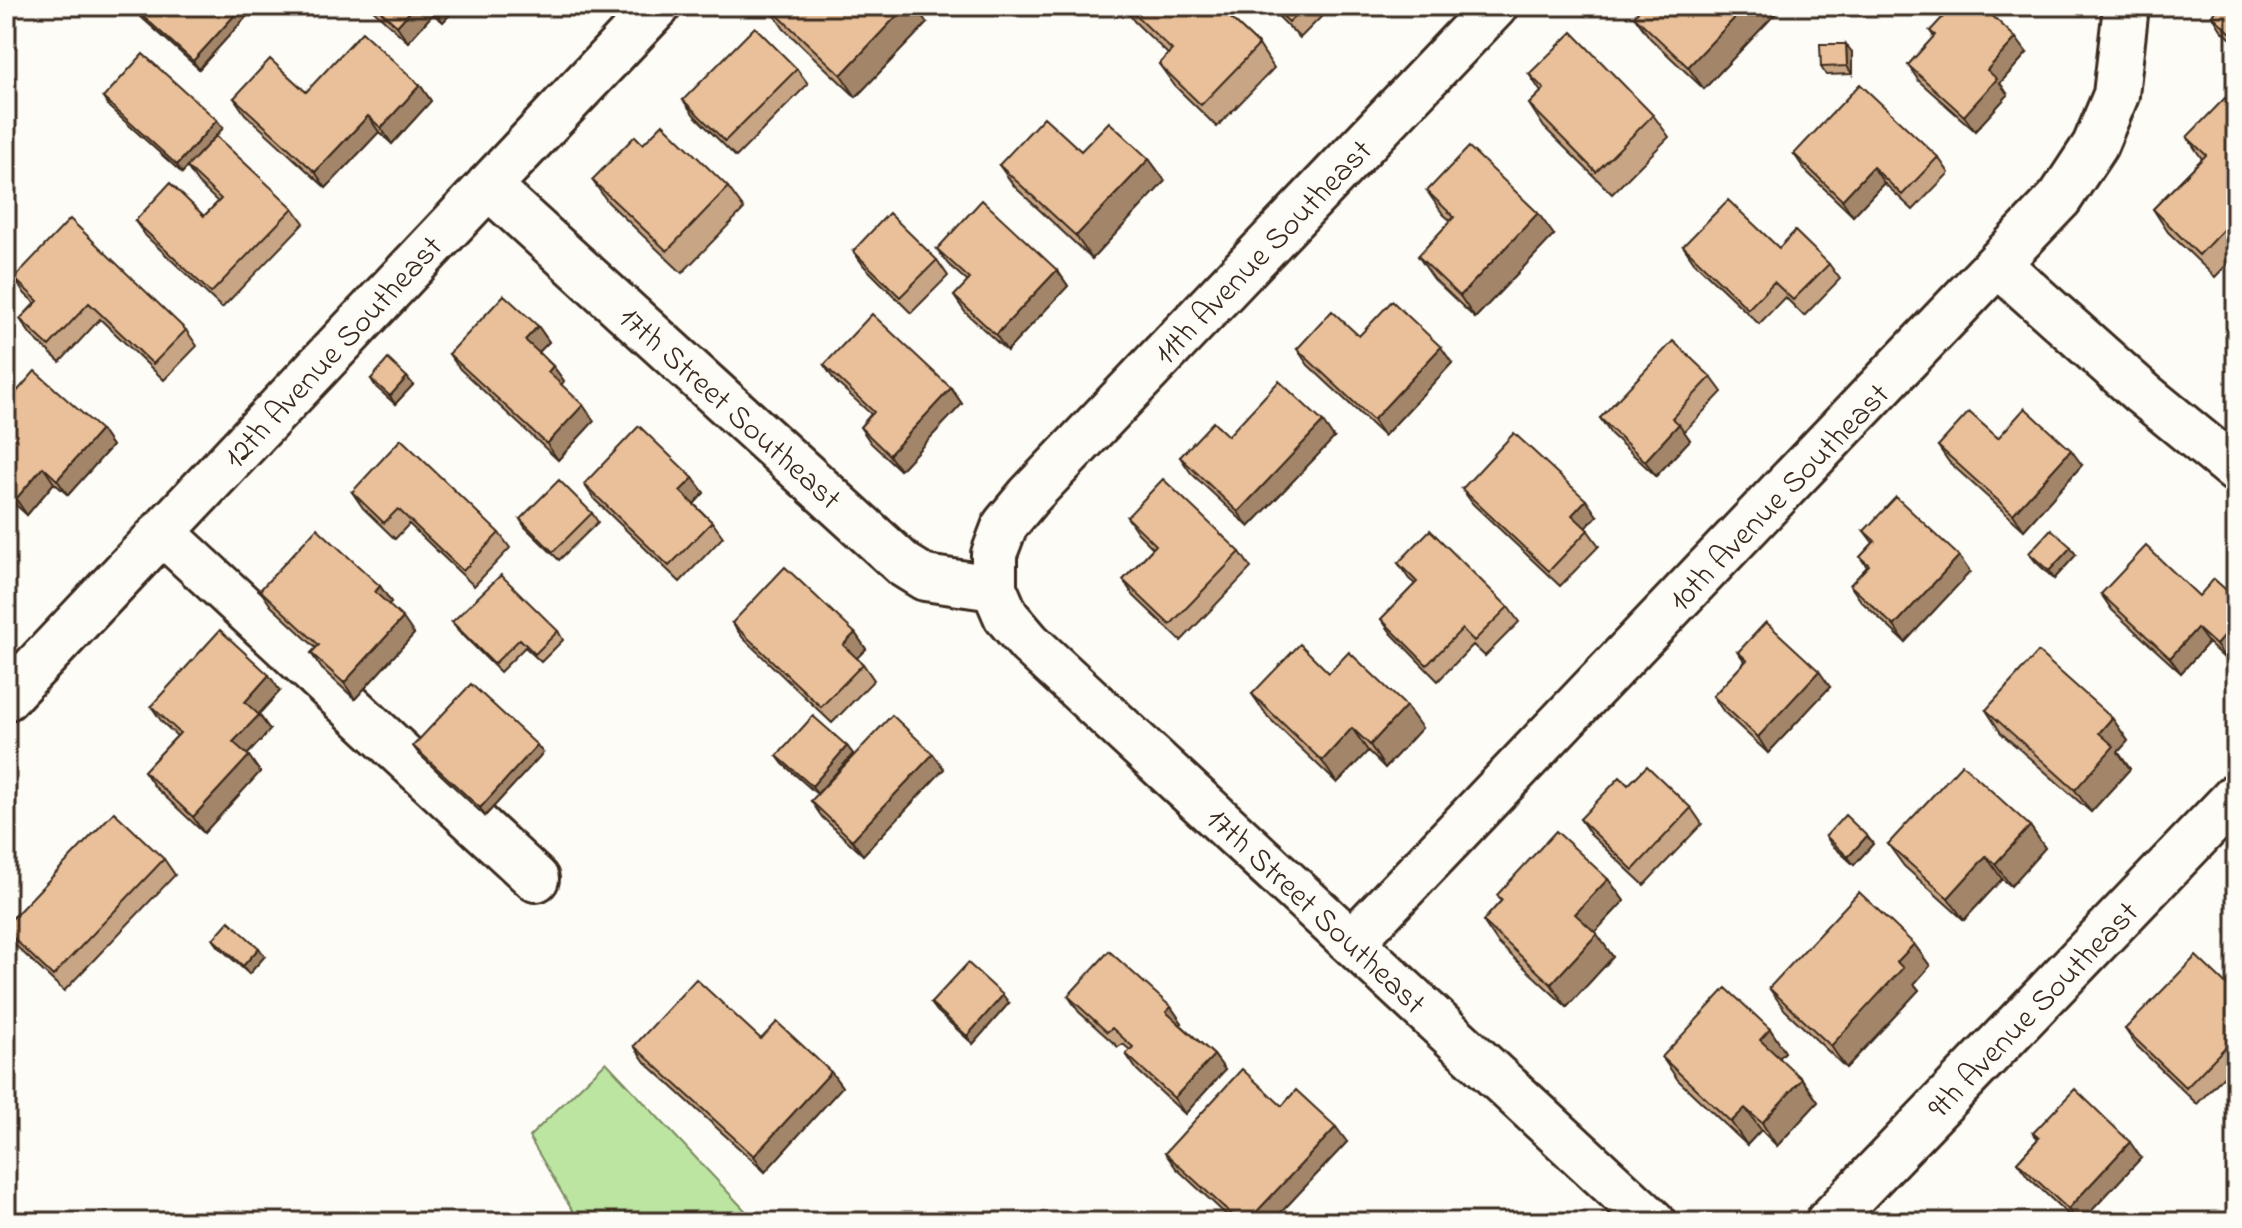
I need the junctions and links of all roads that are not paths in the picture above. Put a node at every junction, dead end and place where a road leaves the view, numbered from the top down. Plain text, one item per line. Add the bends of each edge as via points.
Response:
1 (658, 6) edge
2 (1495, 6) edge
3 (2126, 6) edge
4 (488, 186) junction
5 (1999, 265) junction
6 (2236, 470) edge
7 (162, 532) junction
8 (994, 588) junction
9 (6, 698) edge
10 (2236, 796) edge
11 (536, 879) dead end
12 (1352, 942) junction
13 (1653, 1222) edge
14 (1828, 1222) edge

1 - 4 street, 12th Avenue Southeast
2 - 8 street, 11th Avenue Southeast via 1029,496 1005,525 994,554
3 - 5 street, 10th Avenue Southeast via 2116,95 2095,145 2060,198
4 - 7 street, 12th Avenue Southeast
4 - 8 street, 17th Street Southeast via 904,565 925,578
5 - 6 street
5 - 12 street, 10th Avenue Southeast
7 - 9 street, 12th Avenue Southeast
7 - 11 street
8 - 12 street, 17th Street Southeast via 1006,616 1029,643
10 - 14 street, 9th Avenue Southeast
12 - 13 street, 17th Street Southeast

